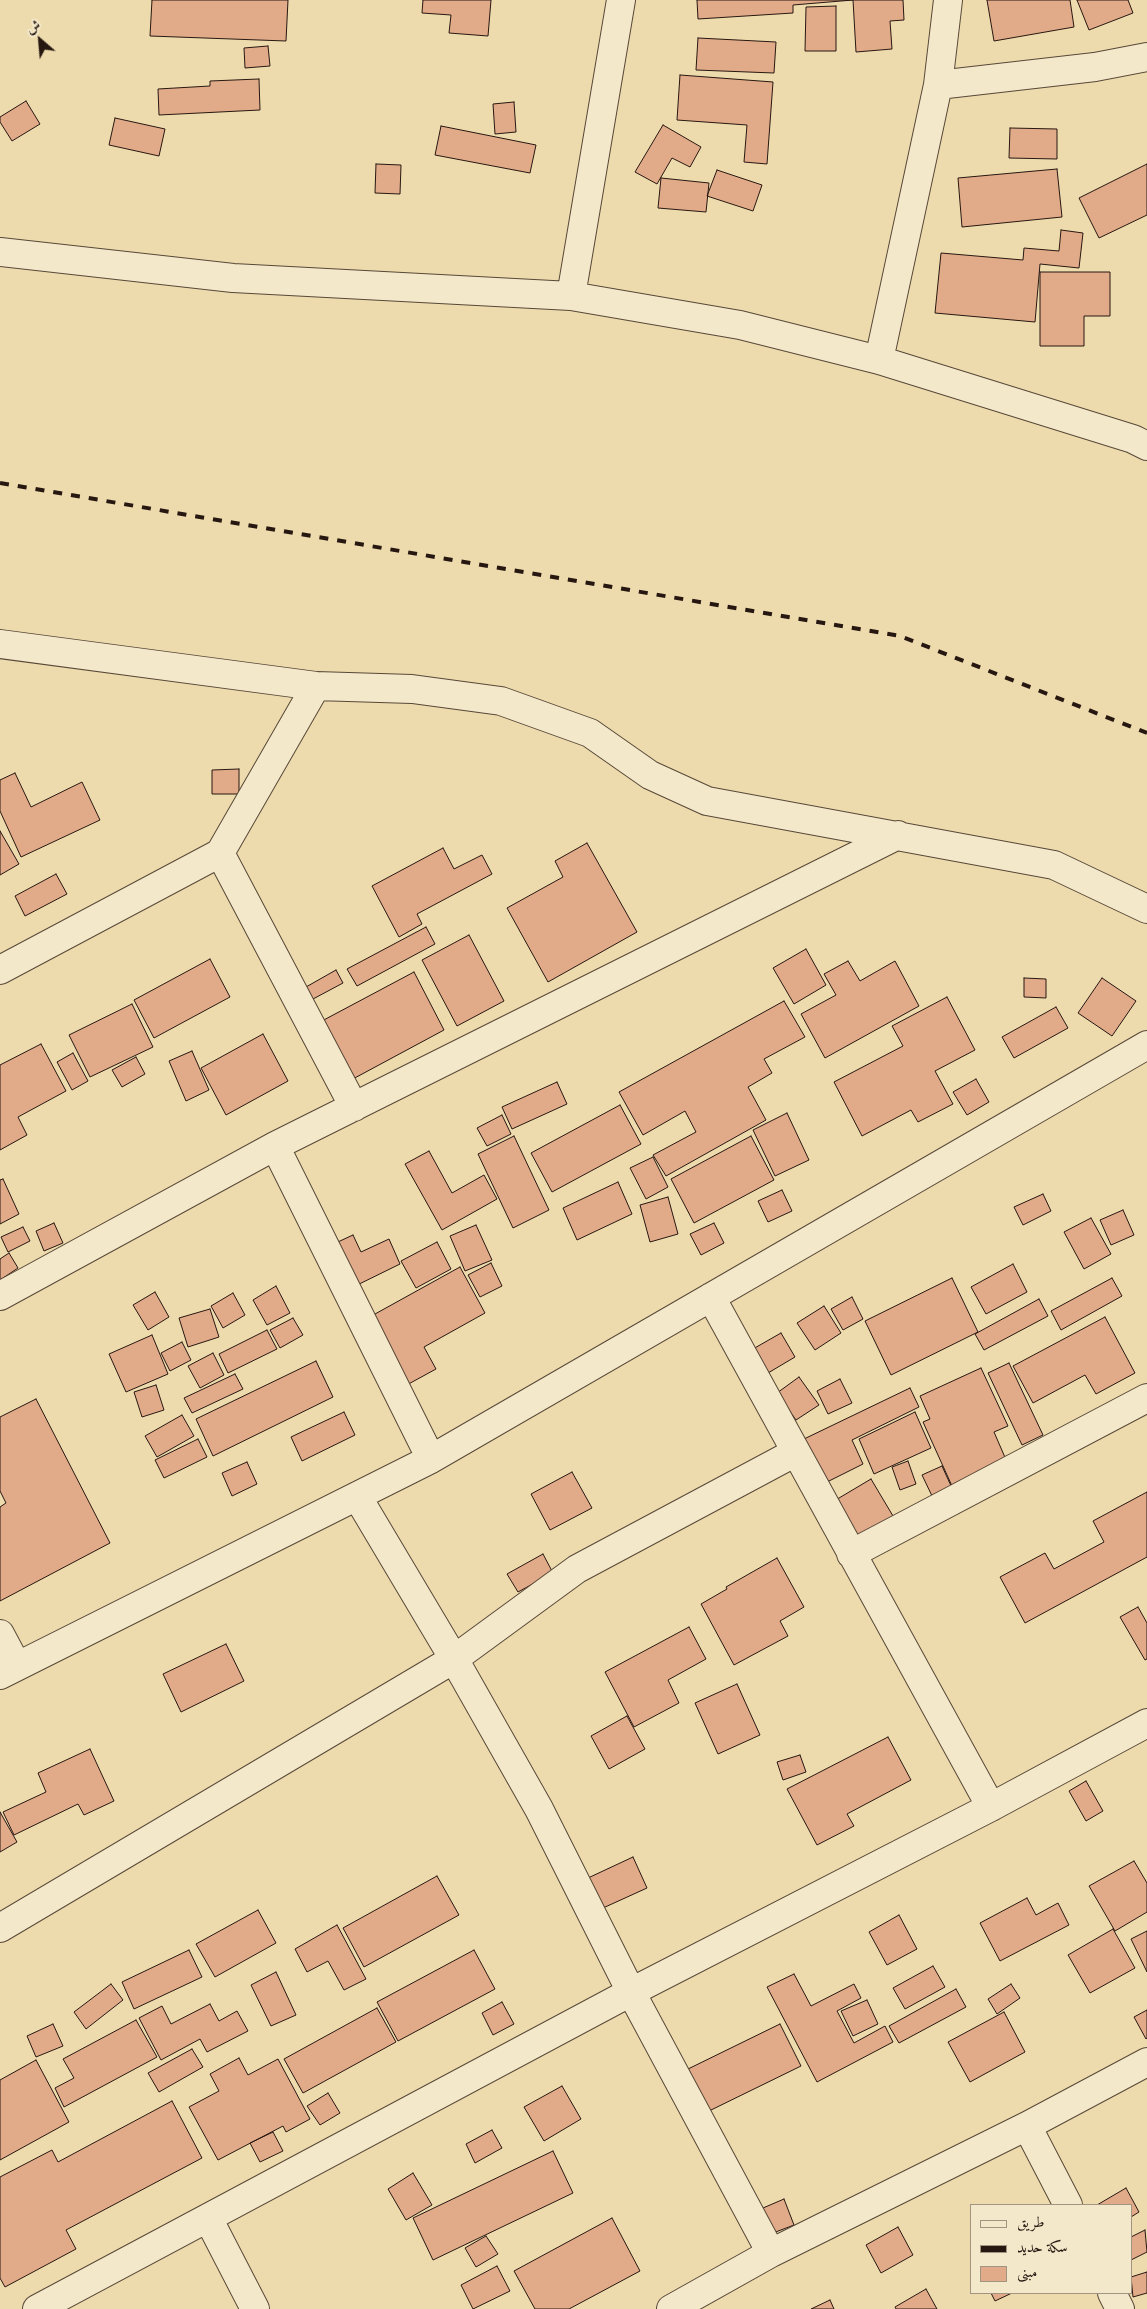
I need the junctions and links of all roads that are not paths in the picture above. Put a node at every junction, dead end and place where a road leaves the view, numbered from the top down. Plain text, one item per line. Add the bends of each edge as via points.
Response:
1 (620, 0) edge
2 (948, 0) edge
3 (1147, 57) edge
4 (938, 85) junction
5 (0, 252) edge
6 (571, 296) junction
7 (879, 360) junction
8 (1142, 439) edge
9 (0, 644) edge
10 (316, 686) junction
11 (898, 835) junction
12 (220, 853) junction
13 (1147, 909) edge
14 (0, 970) edge
15 (1147, 1045) edge
16 (354, 1107) junction
17 (275, 1146) junction
18 (0, 1296) edge
19 (711, 1297) junction
20 (1147, 1398) edge
21 (796, 1452) junction
22 (431, 1459) junction
23 (357, 1496) junction
24 (851, 1554) junction
25 (0, 1634) edge
26 (454, 1659) junction
27 (9, 1671) edge
28 (1147, 1723) edge
29 (991, 1807) junction
30 (0, 1928) edge
31 (631, 1992) junction
32 (1147, 2062) edge
33 (1027, 2126) junction
34 (1067, 2204) edge
35 (208, 2218) junction
36 (771, 2253) junction
37 (1112, 2294) edge
38 (37, 2309) edge
39 (255, 2309) edge
40 (671, 2309) edge
41 (1120, 2309) edge

1 - 6 street
2 - 4 street
3 - 4 street via 1095,67
4 - 7 street
5 - 6 street via 233,278
6 - 7 street via 740,325
7 - 8 street
9 - 10 street
10 - 11 street via 412,689 501,701 590,734 650,775 706,801
10 - 12 street
11 - 13 street via 1054,865
11 - 16 street
12 - 14 street
12 - 16 street
15 - 19 street
16 - 17 street
17 - 18 street
17 - 22 street
19 - 21 street
19 - 22 street
20 - 24 street
21 - 24 street
21 - 26 street via 577,1569
22 - 23 street
23 - 26 street
23 - 27 street
24 - 29 street
25 - 27 street
26 - 30 street
26 - 31 street via 539,1809
28 - 29 street
29 - 31 street
31 - 35 street
31 - 36 street
32 - 33 street
33 - 34 street
33 - 36 street
35 - 38 street
35 - 39 street
36 - 40 street
37 - 41 street

